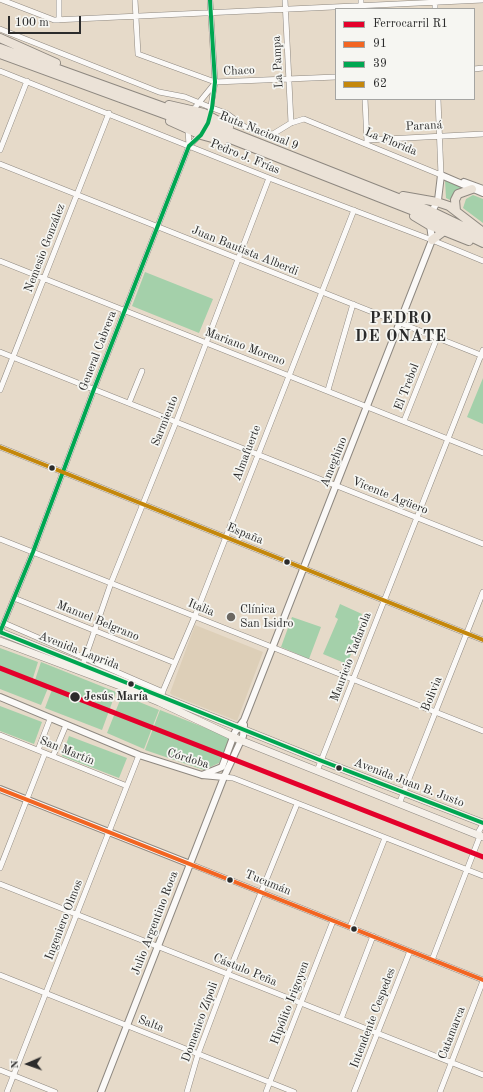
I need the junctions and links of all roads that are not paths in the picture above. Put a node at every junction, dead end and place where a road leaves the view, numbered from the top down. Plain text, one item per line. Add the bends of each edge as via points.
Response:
1 (2, 0) edge
2 (59, 0) edge
3 (135, 0) edge
4 (210, 0) edge
5 (285, 0) edge
6 (483, 0) edge
7 (435, 4) edge
8 (361, 5) edge
9 (286, 9) junction
10 (211, 14) junction
11 (136, 16) junction
12 (59, 20) junction
13 (0, 29) edge
14 (0, 38) edge
15 (0, 48) edge
16 (0, 54) edge
17 (0, 71) edge
18 (335, 77) edge
19 (289, 79) junction
20 (27, 81) junction
21 (92, 81) junction
22 (215, 82) junction
23 (139, 98) junction
24 (365, 100) edge
25 (438, 100) edge
26 (199, 103) junction
27 (147, 108) junction
28 (212, 108) junction
29 (193, 110) junction
30 (108, 113) junction
31 (290, 123) junction
32 (206, 126) junction
33 (188, 129) junction
34 (483, 134) edge
35 (440, 135) junction
36 (367, 142) junction
37 (251, 144) junction
38 (189, 146) junction
39 (0, 150) edge
40 (0, 164) edge
41 (441, 175) junction
42 (269, 178) junction
43 (472, 189) junction
44 (483, 189) edge
45 (377, 191) junction
46 (483, 193) edge
47 (76, 195) junction
48 (437, 202) junction
49 (354, 210) junction
50 (456, 211) junction
51 (430, 218) junction
52 (158, 227) junction
53 (444, 231) junction
54 (483, 232) edge
55 (483, 236) edge
56 (432, 240) junction
57 (483, 243) edge
58 (483, 247) edge
59 (238, 259) junction
60 (0, 261) edge
61 (483, 262) edge
62 (44, 278) junction
63 (321, 291) junction
64 (353, 304) junction
65 (125, 310) junction
66 (400, 323) junction
67 (437, 338) junction
68 (206, 343) junction
69 (0, 352) edge
70 (482, 354) edge
71 (13, 357) junction
72 (142, 371) dead end
73 (289, 375) junction
74 (94, 389) junction
75 (0, 390) edge
76 (328, 390) junction
77 (129, 404) junction
78 (368, 406) junction
79 (404, 421) junction
80 (176, 422) junction
81 (448, 439) junction
82 (0, 447) edge
83 (483, 453) edge
84 (258, 454) junction
85 (64, 471) junction
86 (336, 486) junction
87 (143, 503) junction
88 (417, 518) junction
89 (225, 537) junction
90 (0, 539) edge
91 (483, 544) edge
92 (33, 552) junction
93 (304, 568) junction
94 (111, 583) junction
95 (483, 592) edge
96 (14, 598) junction
97 (384, 600) junction
98 (195, 616) junction
99 (4, 623) junction
100 (95, 631) junction
101 (0, 632) edge
102 (468, 634) junction
103 (483, 640) edge
104 (0, 641) edge
105 (273, 647) junction
106 (175, 663) junction
107 (83, 665) junction
108 (354, 679) junction
109 (0, 697) edge
110 (161, 697) junction
111 (435, 712) junction
112 (50, 719) junction
113 (66, 725) junction
114 (241, 728) junction
115 (483, 731) edge
116 (0, 735) edge
117 (237, 739) junction
118 (38, 750) junction
119 (45, 753) junction
120 (139, 755) junction
121 (53, 756) junction
122 (322, 761) junction
123 (317, 772) junction
124 (202, 775) junction
125 (224, 777) junction
126 (127, 786) junction
127 (0, 789) edge
128 (403, 793) junction
129 (28, 799) junction
130 (297, 804) junction
131 (400, 804) junction
132 (483, 824) edge
133 (109, 832) junction
134 (482, 836) edge
135 (385, 838) junction
136 (190, 864) junction
137 (0, 868) edge
138 (467, 870) junction
139 (483, 876) edge
140 (0, 884) edge
141 (262, 892) junction
142 (77, 914) junction
143 (333, 921) junction
144 (350, 927) junction
145 (373, 936) junction
146 (158, 946) junction
147 (410, 951) junction
148 (432, 960) junction
149 (228, 974) junction
150 (0, 975) edge
151 (483, 981) edge
152 (45, 993) junction
153 (301, 1003) junction
154 (341, 1019) junction
155 (127, 1026) junction
156 (378, 1033) junction
157 (198, 1054) junction
158 (451, 1063) junction
159 (0, 1070) edge
160 (13, 1075) junction
161 (483, 1075) edge
162 (269, 1082) junction
163 (7, 1092) edge
164 (55, 1092) edge
165 (101, 1092) edge
166 (187, 1092) edge
167 (266, 1092) edge
168 (294, 1092) edge
169 (354, 1092) edge
170 (440, 1092) edge

1 - 12 street via 48,19
2 - 12 street
3 - 11 street
4 - 10 street
5 - 9 street, La Pampa
6 - 7 street
7 - 8 street
8 - 9 street
9 - 10 street
9 - 19 street, La Pampa
10 - 11 street
10 - 22 street
11 - 12 street
11 - 22 street via 138,54
13 - 26 street via 158,92 185,97
14 - 21 highway
15 - 21 highway, Ruta Nacional 9
16 - 27 highway, Ruta Nacional 9
17 - 20 street, Pedro J. Frías
18 - 19 street, Chaco
19 - 22 street, Chaco
19 - 31 street, La Pampa
20 - 30 street, Pedro J. Frías
20 - 39 street
21 - 23 highway, Ruta Nacional 9
22 - 26 street
22 - 28 street
23 - 29 highway
23 - 32 highway, Ruta Nacional 9
24 - 36 street
25 - 35 street
26 - 28 street
26 - 29 street
27 - 32 highway, Ruta Nacional 9
27 - 33 highway
28 - 31 street via 265,134 273,134
28 - 32 street
29 - 32 highway
30 - 38 street, Pedro J. Frías
30 - 47 street, Nemesio González
31 - 36 street, La Florida via 304,119
32 - 33 highway
32 - 37 highway
32 - 37 highway
32 - 38 street
33 - 38 street
34 - 35 street, Paraná
35 - 36 street, Paraná
35 - 41 street
36 - 41 street, La Florida
37 - 45 highway, Ruta Nacional 9
37 - 51 highway, Ruta Nacional 9
38 - 42 street, Pedro J. Frías
38 - 52 street, General Cabrera
40 - 47 street, Juan Bautista Alberdi
41 - 43 street
41 - 44 street, La Florida
41 - 48 street
42 - 49 street, Pedro J. Frías
42 - 59 street, Sarmiento
43 - 46 street
43 - 50 highway via 458,194 455,200
45 - 48 highway
45 - 51 highway, Ruta Nacional 9
47 - 52 street, Juan Bautista Alberdi
47 - 62 street, Nemesio González
48 - 50 highway
48 - 51 street
49 - 56 street, Pedro J. Frías
49 - 63 street, Almafuerte
50 - 54 highway
51 - 53 highway
51 - 55 highway, Ruta Nacional 9
51 - 56 street
51 - 57 highway, Ruta Nacional 9
52 - 59 street, Juan Bautista Alberdi
52 - 65 street, General Cabrera
53 - 56 highway
53 - 58 highway
56 - 61 street, Pedro J. Frías
56 - 66 street, Ameghino
59 - 63 street, Juan Bautista Alberdi
59 - 68 street, Sarmiento
60 - 62 street, Mariano Moreno
62 - 65 street, Mariano Moreno
62 - 71 street, Nemesio González
63 - 64 street, Juan Bautista Alberdi
63 - 73 street, Almafuerte
64 - 66 street, Juan Bautista Alberdi
64 - 76 street
65 - 68 street, Mariano Moreno
65 - 74 street, General Cabrera
66 - 67 street, Juan Bautista Alberdi
66 - 78 street, Ameghino
67 - 70 street, Juan Bautista Alberdi
67 - 79 street, El Trebol
68 - 73 street, Mariano Moreno
68 - 80 street, Sarmiento
69 - 71 street, Vicente Agüero
70 - 81 street, Mauricio Yadarola
71 - 74 street, Vicente Agüero
71 - 75 street, Nemesio González
72 - 77 street
73 - 76 street, Mariano Moreno
73 - 84 street, Almafuerte
74 - 77 street, Vicente Agüero
74 - 85 street, General Cabrera
76 - 78 street, Mariano Moreno
77 - 80 street, Vicente Agüero
78 - 79 street, Mariano Moreno
78 - 86 street, Ameghino
79 - 81 street, Mariano Moreno
80 - 84 street, Vicente Agüero
80 - 87 street, Sarmiento
81 - 83 street, Mariano Moreno
81 - 88 street, Mauricio Yadarola
82 - 85 street, España
84 - 86 street, Vicente Agüero
84 - 89 street, Almafuerte
85 - 87 street, España
85 - 92 street, General Cabrera
86 - 88 street, Vicente Agüero
86 - 93 street, Ameghino
87 - 89 street, España
87 - 94 street, Sarmiento
88 - 91 street, Vicente Agüero
88 - 97 street, Mauricio Yadarola
89 - 93 street, España
89 - 98 street, Almafuerte
90 - 92 street, Italia
92 - 94 street, Italia
92 - 96 street, General Cabrera
93 - 97 street, España
93 - 105 street, Ameghino
94 - 98 street, Italia
94 - 100 street, Sarmiento
95 - 102 street, Bolivia
96 - 99 street, General Cabrera
96 - 100 street, Manuel Belgrano
97 - 102 street, España
97 - 108 street, Mauricio Yadarola
98 - 105 street, Italia
98 - 106 street, Almafuerte
99 - 101 street, General Cabrera
99 - 107 street
100 - 106 street, Manuel Belgrano
100 - 107 street, Sarmiento
101 - 107 main road, Avenida Laprida
102 - 103 street, España
102 - 111 street, Bolivia
104 - 107 main road, Avenida Laprida
105 - 108 street, Italia
105 - 114 street, Ameghino
106 - 110 street, Almafuerte
107 - 110 main road, Avenida Laprida
108 - 111 street, Italia
108 - 122 street, Mauricio Yadarola
109 - 112 street, Córdoba
110 - 114 main road, Avenida Laprida
110 - 117 main road, Avenida Laprida
111 - 115 street, Italia
111 - 128 street, Bolivia
112 - 113 street, Córdoba
112 - 118 street
113 - 120 street, Córdoba
113 - 121 street
114 - 117 street, Ameghino via 243,736
114 - 122 main road, Avenida Juan B. Justo
116 - 118 street, San Martín
117 - 123 main road, Avenida Juan B. Justo
117 - 124 street via 222,767
117 - 125 street, Julio Argentino Roca
118 - 119 street, San Martín
119 - 121 street, San Martín
119 - 129 street
120 - 124 street, Córdoba
120 - 126 street, Ingeniero Olmos
121 - 126 street, San Martín
122 - 123 street, Mauricio Yadarola
122 - 128 main road, Avenida Juan B. Justo
123 - 131 main road, Avenida Juan B. Justo
124 - 125 street, Córdoba
125 - 130 street, Córdoba via 233,778
125 - 136 street, Julio Argentino Roca
126 - 133 street, Ingeniero Olmos
127 - 129 street, Tucumán
128 - 131 street, Bolivia
128 - 132 main road, Avenida Juan B. Justo
129 - 133 street, Tucumán
129 - 137 street
130 - 135 street, Córdoba
130 - 141 street, Domenico Zípoli
131 - 134 main road, Avenida Juan B. Justo
132 - 134 street via 479,831
133 - 136 street, Tucumán
133 - 142 street, Ingeniero Olmos
134 - 138 street
135 - 138 street, Córdoba
135 - 144 street
136 - 141 street, Tucumán
136 - 146 street, Julio Argentino Roca
138 - 139 street, Córdoba
138 - 148 street
140 - 142 street, Cástulo Peña
141 - 143 street, Tucumán
141 - 149 street, Domenico Zípoli
142 - 146 street, Cástulo Peña
142 - 152 street, Ingeniero Olmos
143 - 144 street, Tucumán
143 - 153 street, Hipólito Irigoyen
144 - 145 street, Tucumán
145 - 147 street, Tucumán
145 - 154 street
146 - 149 street, Cástulo Peña
146 - 155 street, Julio Argentino Roca
147 - 148 street, Tucumán
147 - 156 street, Intendente Cespedes
148 - 151 street, Tucumán
149 - 153 street, Cástulo Peña
149 - 157 street, Domenico Zípoli
150 - 152 street, Salta
151 - 158 street, Catamarca
152 - 155 street, Salta
152 - 160 street, Ingeniero Olmos
153 - 154 street, Cástulo Peña
153 - 162 street, Hipólito Irigoyen
154 - 156 street, Cástulo Peña
155 - 157 street, Salta
155 - 165 street, Julio Argentino Roca
156 - 158 street, Cástulo Peña
156 - 169 street, Intendente Cespedes
157 - 162 street, Salta
157 - 166 street, Domenico Zípoli
158 - 161 street, Cástulo Peña
158 - 170 street, Catamarca
159 - 160 street
160 - 163 street, Ingeniero Olmos
160 - 164 street
162 - 167 street, Hipólito Irigoyen
162 - 168 street, Salta

